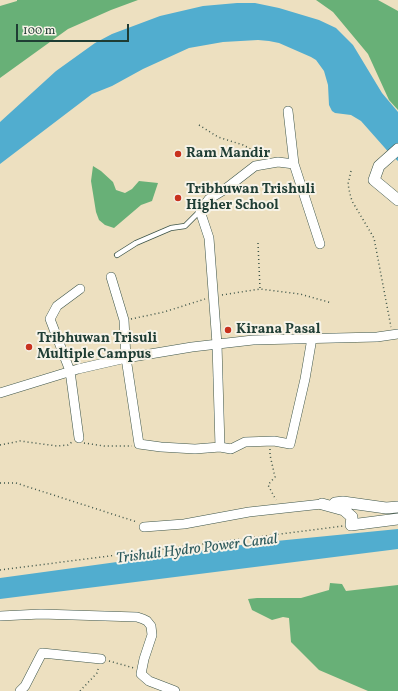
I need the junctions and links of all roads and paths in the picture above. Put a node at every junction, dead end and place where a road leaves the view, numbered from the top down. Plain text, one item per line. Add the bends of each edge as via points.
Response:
1 (288, 111) dead end
2 (198, 125) dead end
3 (398, 149) edge
4 (274, 162) junction
5 (294, 164) junction
6 (351, 171) dead end
7 (398, 200) edge
8 (200, 211) junction
9 (258, 243) dead end
10 (320, 244) dead end
11 (117, 255) dead end
12 (111, 277) dead end
13 (80, 288) dead end
14 (260, 289) junction
15 (213, 296) junction
16 (332, 303) dead end
17 (124, 320) junction
18 (395, 334) edge
19 (312, 338) junction
20 (217, 344) junction
21 (126, 358) junction
22 (70, 372) junction
23 (0, 393) edge
24 (77, 440) junction
25 (269, 442) junction
26 (140, 444) junction
27 (0, 445) edge
28 (220, 447) junction
29 (0, 483) edge
30 (322, 504) junction
31 (398, 507) edge
32 (283, 508) junction
33 (398, 519) edge
34 (351, 526) junction
35 (147, 527) joint
36 (0, 570) edge
37 (0, 616) edge
38 (101, 659) junction
39 (142, 670) junction
40 (20, 691) edge
41 (80, 691) edge
42 (175, 691) edge

1 - 5 street
2 - 4 path via 218,137 244,145
3 - 7 street via 379,166 374,180
4 - 5 street
4 - 8 street via 255,166 209,199
5 - 10 street
6 - 18 path via 348,184 350,194 374,238
8 - 11 lane via 185,226 171,228 136,243
8 - 15 street via 209,238
9 - 14 path
12 - 17 street
13 - 22 street via 57,306 50,319
14 - 15 path
14 - 16 path via 300,294
15 - 17 path via 164,312
15 - 20 street
17 - 21 street
18 - 19 street via 376,337
19 - 20 street
19 - 25 street via 290,444
20 - 21 street
20 - 28 street
21 - 22 street
21 - 26 street
22 - 23 street
22 - 24 street
24 - 26 path via 90,445
24 - 27 path via 68,445 20,441
25 - 28 street via 245,442 231,448
25 - 32 path via 275,477 268,485
26 - 28 street via 175,448
29 - 35 path via 16,483
30 - 31 street via 343,502 386,508
30 - 32 street
30 - 34 street via 344,510 352,517
32 - 35 street via 184,524
33 - 34 street
34 - 36 path
37 - 39 street via 41,614 143,619 151,626 152,635
38 - 39 path
38 - 40 street via 42,653
38 - 41 path via 97,673
39 - 42 street via 141,674 149,681

